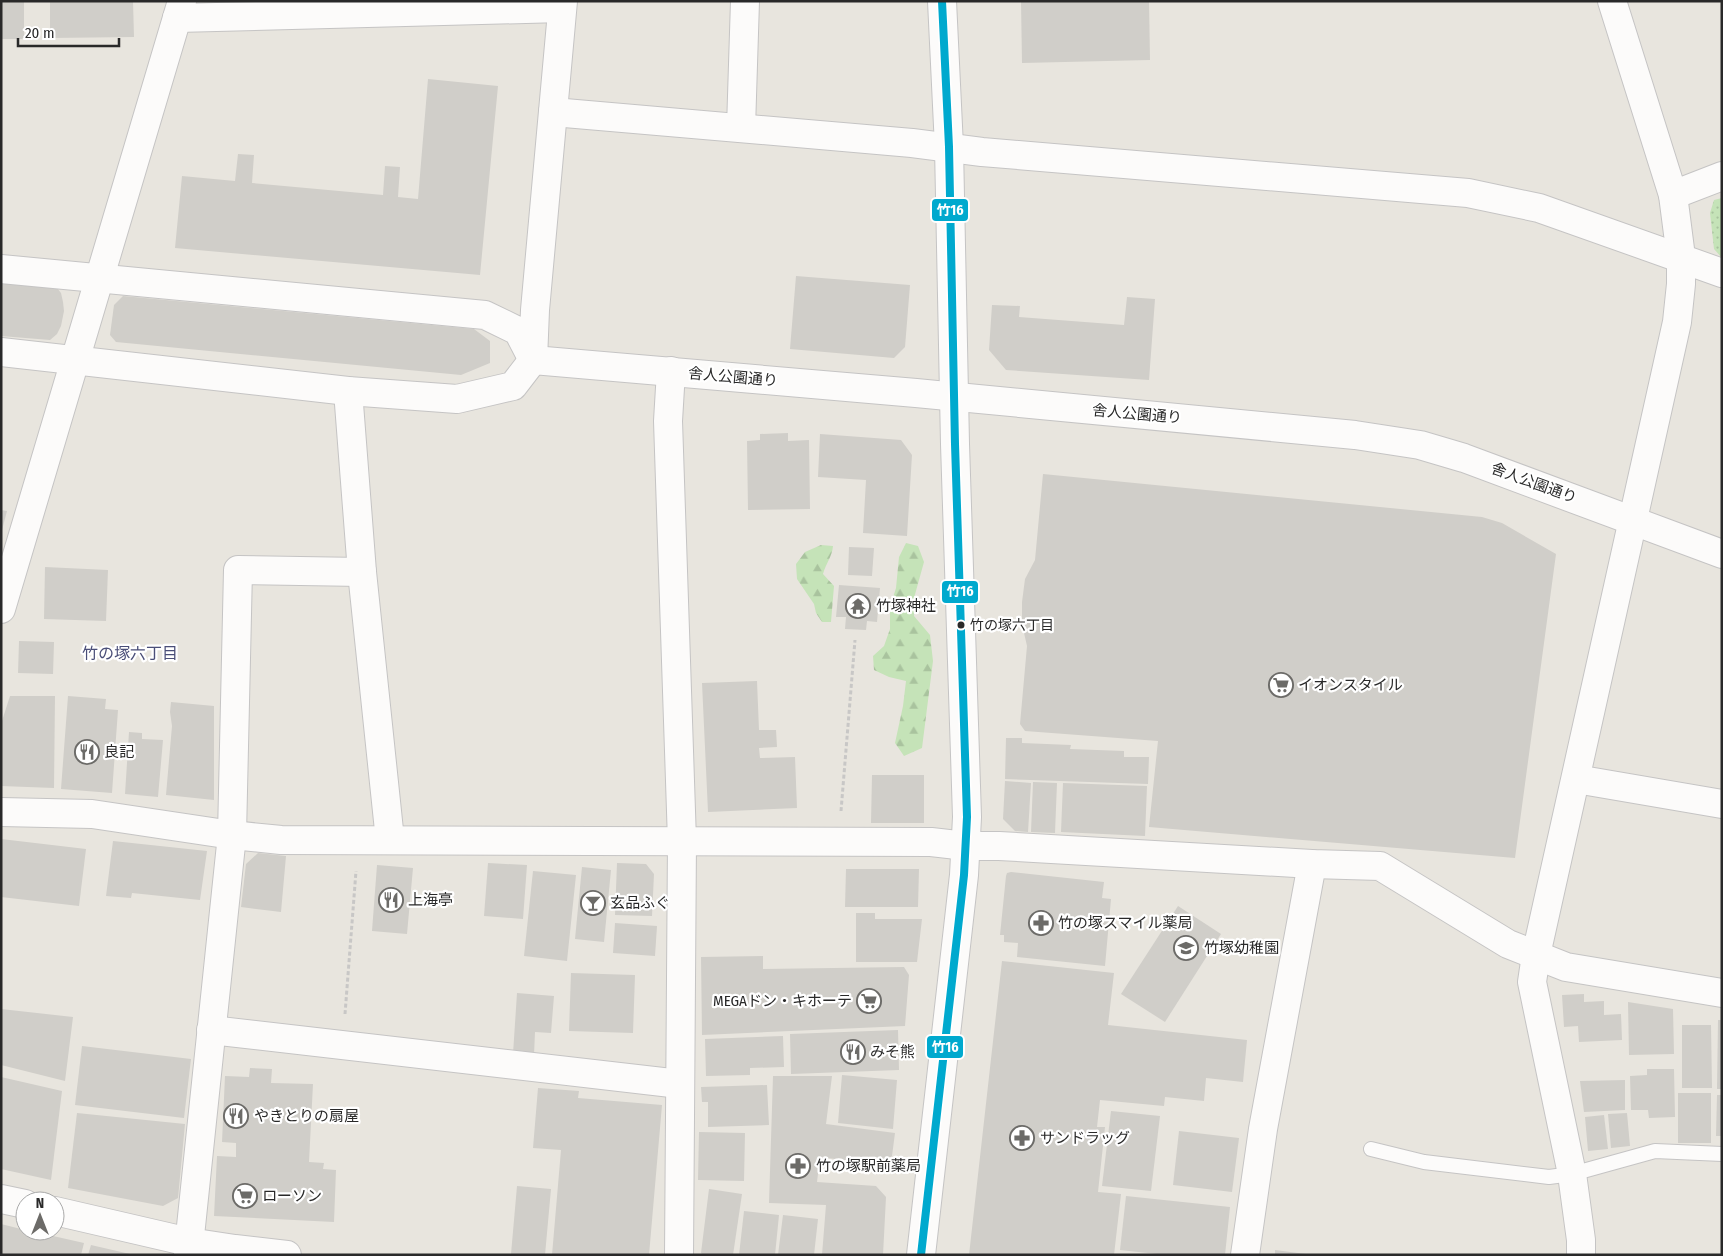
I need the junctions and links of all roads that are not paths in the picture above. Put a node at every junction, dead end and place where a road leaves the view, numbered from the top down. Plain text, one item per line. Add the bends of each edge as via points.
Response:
1 (745, 1) edge
2 (942, 1) edge
3 (1612, 1) edge
4 (562, 5) edge
5 (179, 10) edge
6 (553, 112) junction
7 (741, 128) junction
8 (948, 147) junction
9 (1722, 176) edge
10 (1673, 195) junction
11 (1681, 257) junction
12 (1, 269) edge
13 (1722, 272) edge
14 (100, 278) junction
15 (1, 352) edge
16 (75, 360) junction
17 (533, 360) junction
18 (670, 371) junction
19 (348, 391) junction
20 (954, 397) junction
21 (1633, 520) junction
22 (1722, 554) edge
23 (362, 572) junction
24 (3, 600) edge
25 (1576, 779) junction
26 (1722, 804) edge
27 (1, 812) edge
28 (232, 835) junction
29 (390, 840) junction
30 (682, 841) junction
31 (966, 846) junction
32 (1312, 864) junction
33 (1536, 955) junction
34 (1722, 993) edge
35 (211, 1030) junction
36 (680, 1084) junction
37 (1371, 1149) dead end
38 (1722, 1154) edge
39 (1572, 1174) junction
40 (1, 1199) edge
41 (15, 1202) edge
42 (65, 1214) edge
43 (189, 1248) edge
44 (287, 1255) edge
45 (679, 1255) edge
46 (921, 1255) edge
47 (1245, 1255) edge
48 (1581, 1255) edge

1 - 7 street
2 - 8 street
3 - 10 street
4 - 5 street
4 - 6 street
5 - 14 street
6 - 7 street
6 - 17 street
7 - 8 street
8 - 11 street via 1468,193 1539,208
8 - 20 street
9 - 10 street
10 - 11 street
11 - 13 street
11 - 21 street via 1678,322
12 - 14 street
14 - 16 street
14 - 17 street via 485,315 518,331
15 - 16 street
16 - 19 street
16 - 24 street
17 - 18 street, 舎人公園通り
17 - 19 street via 513,386 457,399
18 - 20 street, 舎人公園通り
18 - 30 street via 668,421
19 - 23 street
20 - 21 street, 舎人公園通り via 1355,435 1420,445
20 - 31 street
21 - 22 street, 舎人公園通り
21 - 25 street
23 - 28 street via 238,570
23 - 29 street
25 - 26 street
25 - 33 street
27 - 28 street via 92,814
28 - 29 street via 281,840
28 - 35 street
29 - 30 street
30 - 31 street via 931,842
30 - 36 street
31 - 32 street
31 - 46 street
32 - 33 street via 1380,866 1508,944
32 - 47 street via 1264,1129
33 - 34 street via 1566,967
33 - 39 street via 1532,982
35 - 36 street
35 - 43 street
36 - 45 street
37 - 39 lane via 1424,1162 1549,1177
38 - 39 lane via 1655,1151
39 - 48 street
40 - 41 street
42 - 43 street
43 - 44 street

